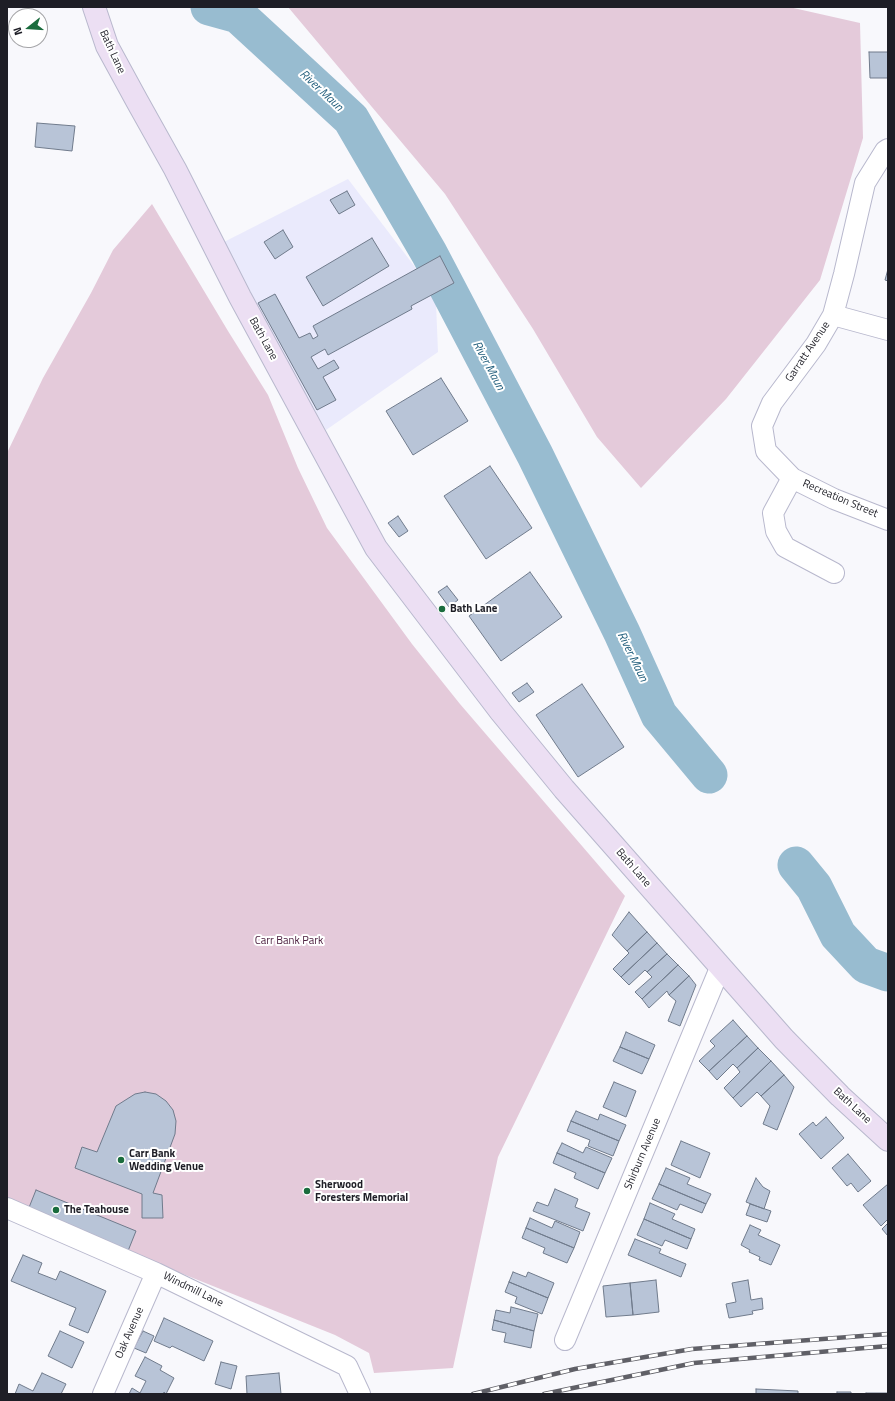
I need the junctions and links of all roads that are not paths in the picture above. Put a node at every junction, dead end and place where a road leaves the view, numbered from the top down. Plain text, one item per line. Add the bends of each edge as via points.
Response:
1 (94, 7) edge
2 (888, 149) edge
3 (833, 315) junction
4 (888, 330) edge
5 (792, 478) junction
6 (888, 520) edge
7 (834, 573) dead end
8 (720, 968) junction
9 (888, 1140) edge
10 (7, 1208) edge
11 (156, 1273) junction
12 (565, 1340) dead end
13 (360, 1392) edge
14 (103, 1394) edge

1 - 8 main road, Bath Lane via 107,46 376,548 500,712
2 - 3 street, Garratt Avenue via 865,183
3 - 4 street
3 - 5 street, Garratt Avenue via 816,344 772,403 762,426 766,451
5 - 6 street, Recreation Street via 834,499
5 - 7 street via 773,513 776,531 785,547
8 - 9 main road, Bath Lane via 784,1039
8 - 12 street, Shirburn Avenue
10 - 11 street, Windmill Lane
11 - 13 street, Windmill Lane via 347,1366
11 - 14 street, Oak Avenue

